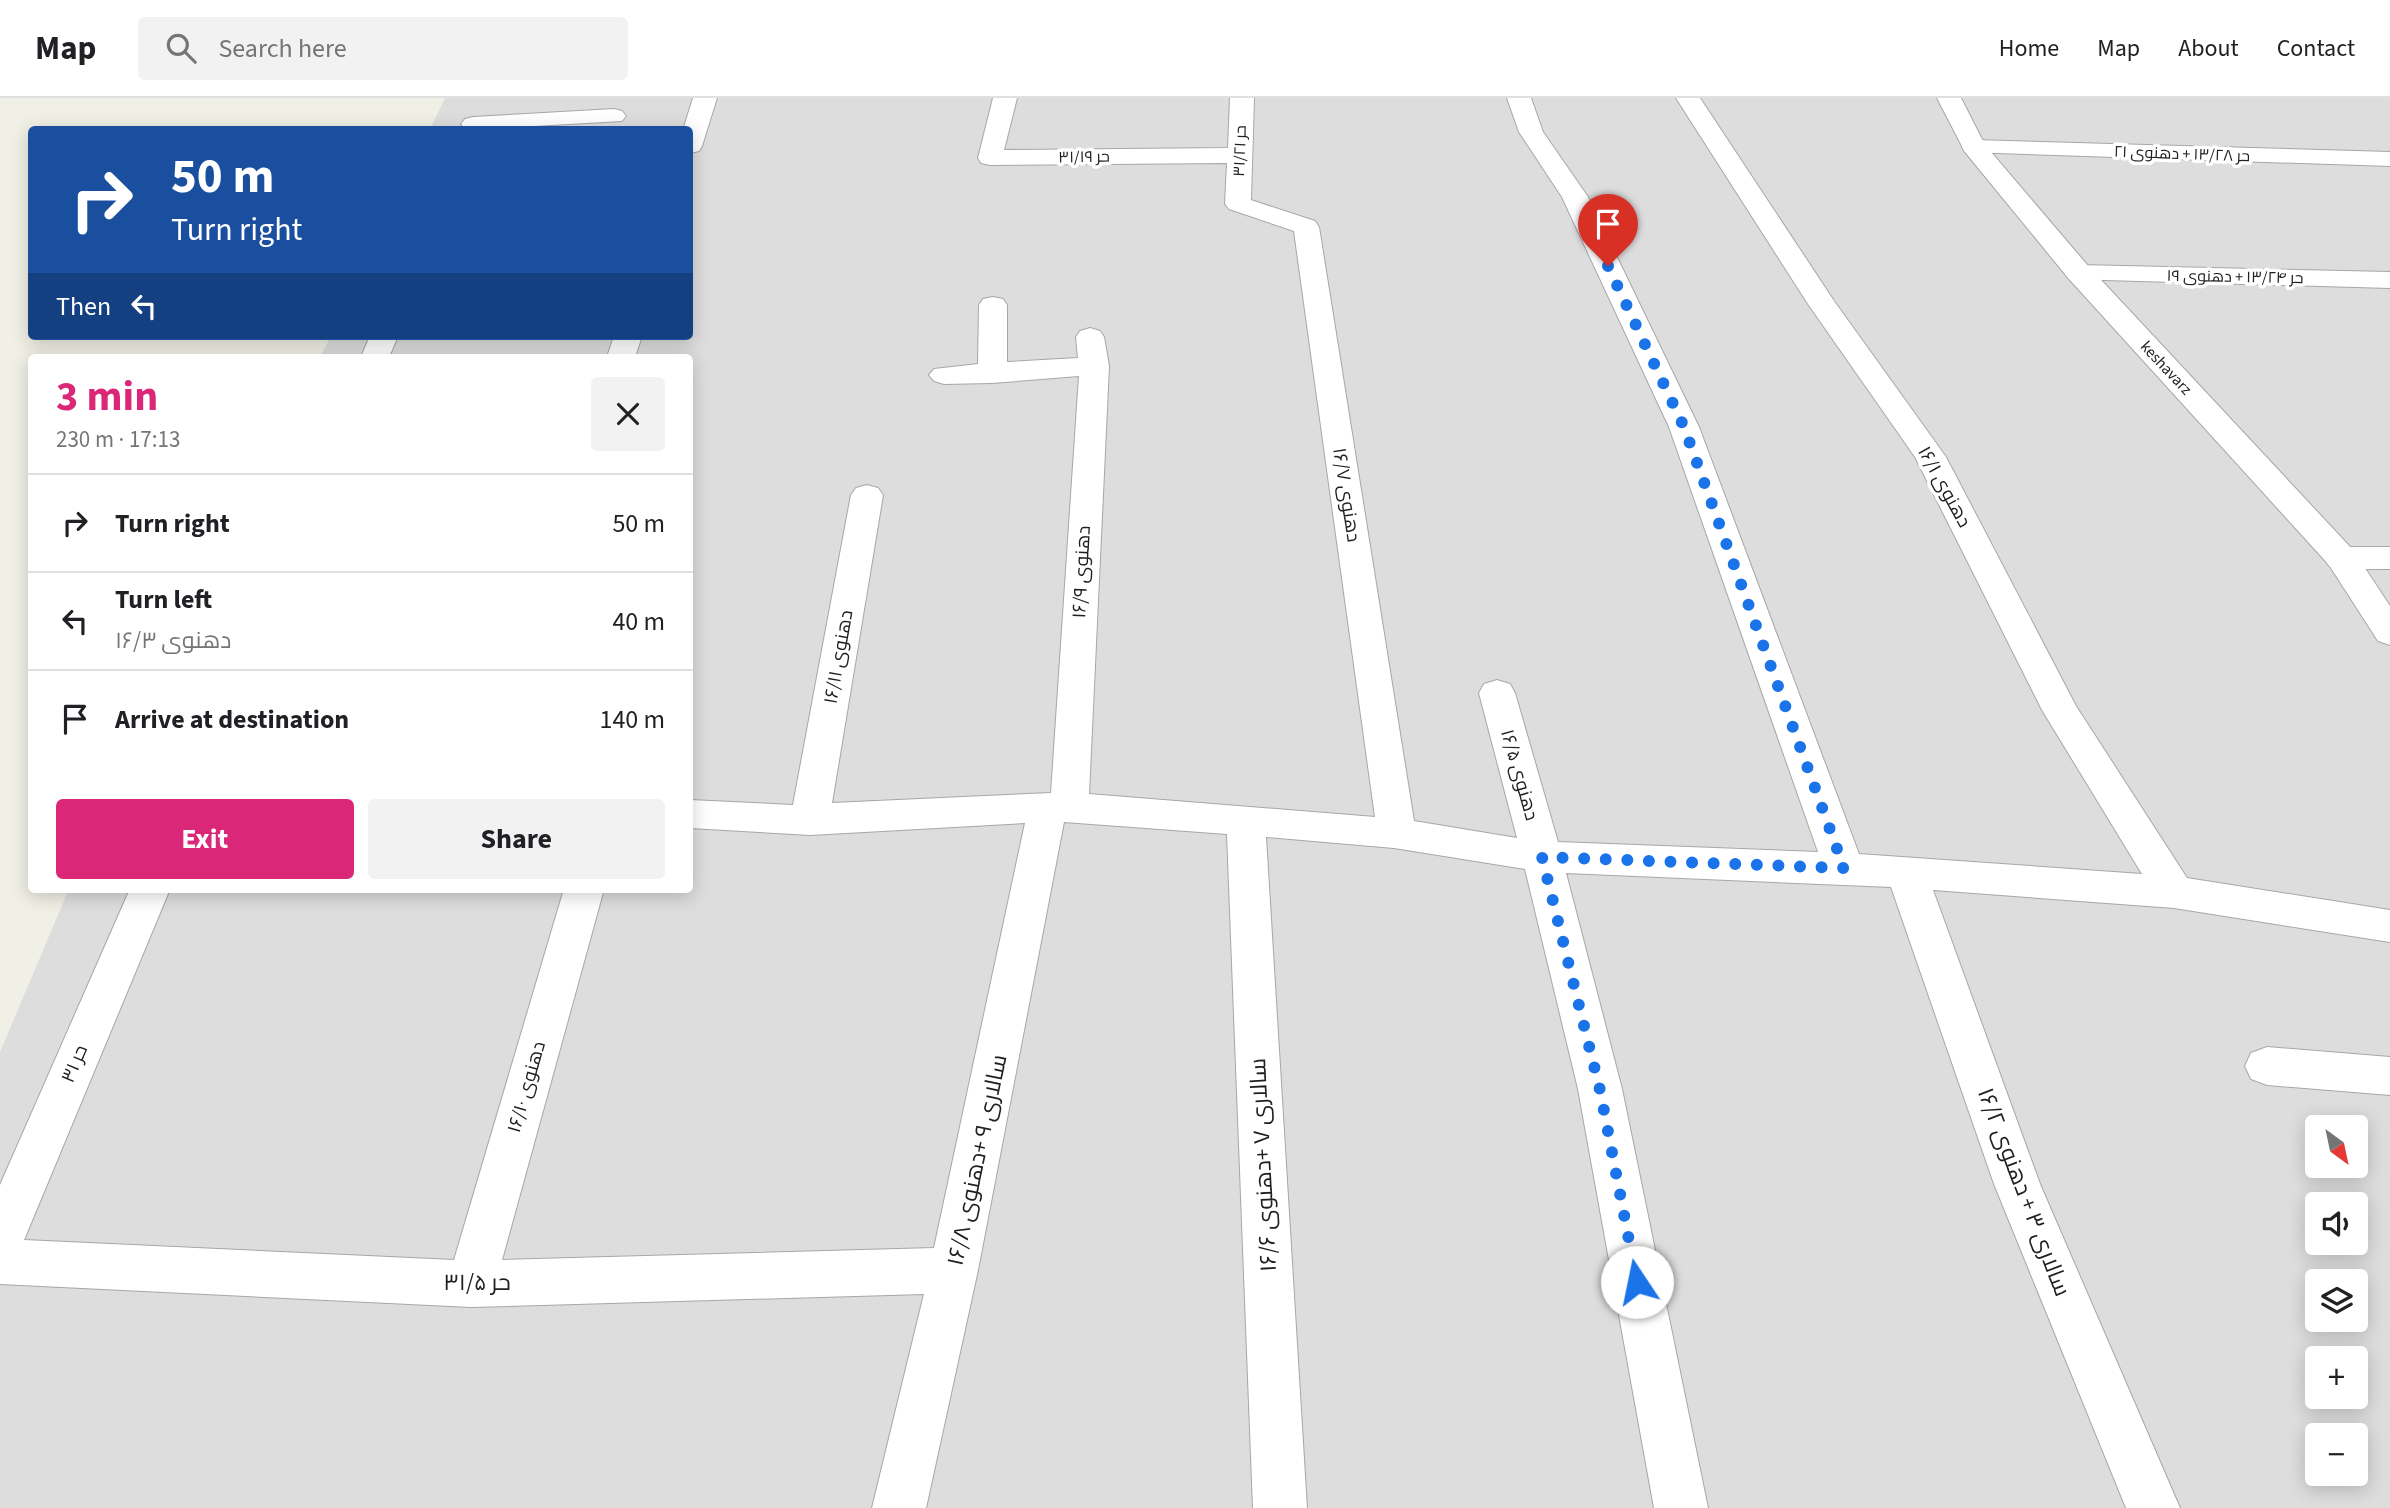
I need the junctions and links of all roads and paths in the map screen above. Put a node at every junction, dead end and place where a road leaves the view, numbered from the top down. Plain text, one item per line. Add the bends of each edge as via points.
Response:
1 (484, 98) edge
2 (705, 98) edge
3 (1004, 98) edge
4 (1242, 98) edge
5 (1519, 98) edge
6 (1688, 98) edge
7 (1949, 98) edge
8 (614, 116) dead end
9 (472, 126) edge
10 (485, 126) edge
11 (693, 136) edge
12 (1974, 147) junction
13 (1240, 155) junction
14 (2390, 159) edge
15 (1238, 204) joint
16 (2079, 274) junction
17 (2390, 280) edge
18 (993, 305) dead end
19 (992, 374) junction
20 (944, 375) dead end
21 (867, 495) dead end
22 (2341, 558) junction
23 (2390, 558) edge
24 (2390, 632) edge
25 (1497, 693) dead end
26 (1058, 809) junction
27 (693, 814) edge
28 (810, 820) junction
29 (1246, 822) junction
30 (1394, 833) junction
31 (1542, 857) junction
32 (1844, 868) junction
33 (1906, 872) junction
34 (2174, 891) junction
35 (148, 893) edge
36 (582, 893) edge
37 (2390, 926) edge
38 (2267, 1066) dead end
39 (2390, 1076) edge
40 (0, 1240) edge
41 (0, 1261) edge
42 (954, 1270) junction
43 (471, 1284) junction
44 (899, 1508) edge
45 (1280, 1508) edge
46 (1681, 1508) edge
47 (2153, 1508) edge

1 - 9 street
2 - 11 street
3 - 13 street, حر ۳۱/۱۹ via 990,158
4 - 13 street, حر ۳۱/۲۱
5 - 32 street via 1531,132 1575,197 1684,427
6 - 34 street, دهنوی ۱۶/۱ via 1822,304 1930,457 2060,710
7 - 12 street, keshavarz
8 - 10 street
12 - 14 street, حر ۱۳/۲۸ + دهنوی ۲۱
12 - 16 street, keshavarz
13 - 15 street, حر ۳۱/۲۱
15 - 30 street, دهنوی ۱۶/۷ via 1306,227 1395,814
16 - 17 street, حر ۱۳/۲۴ + دهنوی ۱۹
16 - 22 street, keshavarz
18 - 19 street
19 - 20 street
19 - 26 street, دهنوی ۱۶/۹ via 1092,351
21 - 28 street, دهنوی ۱۶/۱۱
22 - 23 street
22 - 24 street, keshavarz
25 - 31 street, دهنوی ۱۶/۵
26 - 28 street
26 - 29 street
26 - 42 street, سالاری ۹ +دهنوی ۱۶/۸
27 - 28 street
29 - 30 street
29 - 45 street, سالاری ۷ +دهنوی ۱۶/۶
30 - 31 street
31 - 32 street
31 - 46 street, دهنوی ۱۶/۵ via 1600,1090
32 - 33 street
33 - 34 street
33 - 47 street, سالاری ۳ + دهنوی ۱۶/۲ via 2017,1184
34 - 37 street
35 - 40 street, حر ۳۱
36 - 43 street, دهنوی ۱۶/۱۰
38 - 39 street
41 - 43 street, حر ۳۱/۵
42 - 43 street, حر ۳۱/۵
42 - 44 street, سالاری ۹ +دهنوی ۱۶/۸

